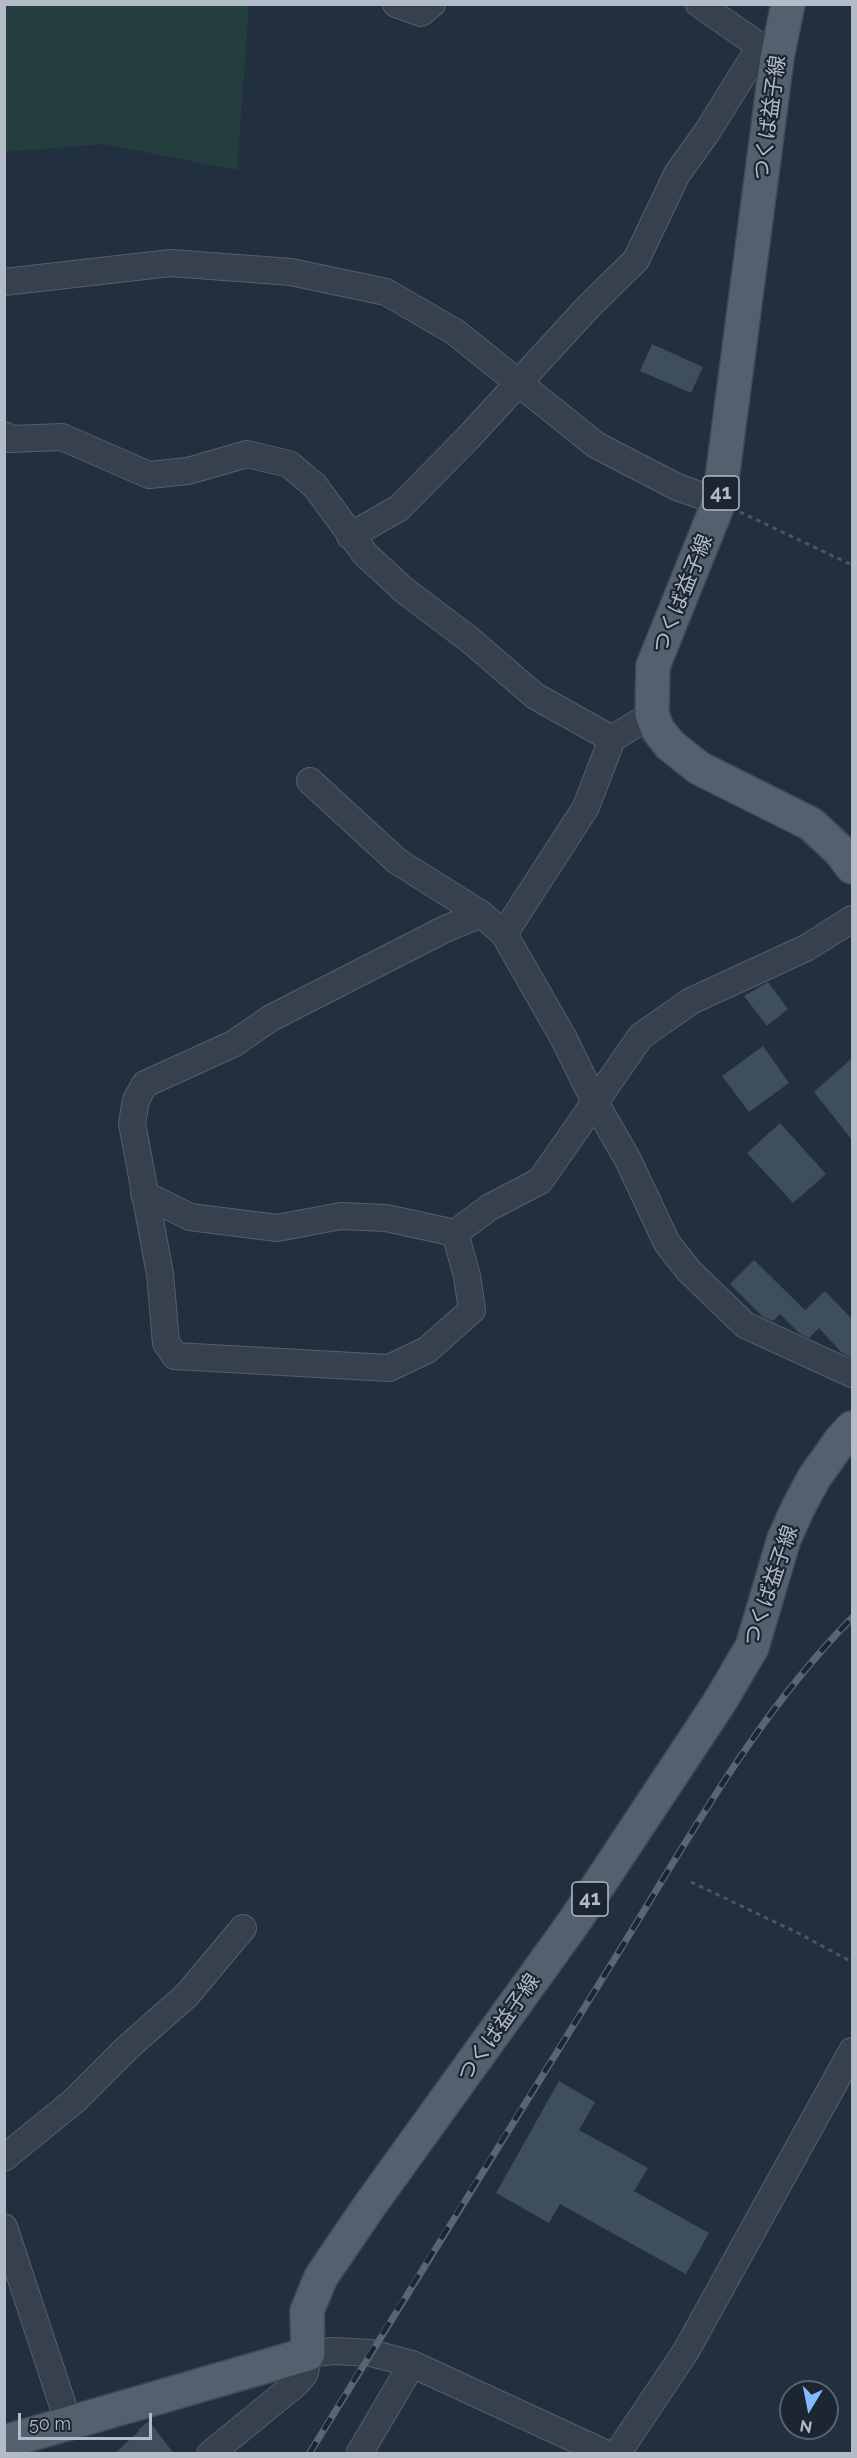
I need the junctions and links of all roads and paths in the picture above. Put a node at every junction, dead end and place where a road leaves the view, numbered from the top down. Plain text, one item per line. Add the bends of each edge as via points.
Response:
1 (396, 4) edge
2 (432, 4) edge
3 (699, 4) edge
4 (788, 4) edge
5 (768, 53) junction
6 (4, 282) edge
7 (518, 383) junction
8 (4, 435) edge
9 (719, 502) junction
10 (350, 536) junction
11 (852, 565) edge
12 (652, 714) junction
13 (612, 739) junction
14 (310, 781) dead end
15 (852, 867) edge
16 (481, 914) junction
17 (852, 919) edge
18 (504, 934) junction
19 (596, 1104) junction
20 (144, 1194) junction
21 (455, 1233) junction
22 (852, 1374) edge
23 (852, 1428) edge
24 (691, 1882) dead end
25 (243, 1928) dead end
26 (852, 1962) edge
27 (852, 2051) edge
28 (4, 2158) edge
29 (4, 2227) edge
30 (14, 2283) edge
31 (308, 2354) junction
32 (412, 2364) junction
33 (69, 2424) junction
34 (4, 2442) edge
35 (210, 2454) edge
36 (359, 2454) edge
37 (606, 2454) edge
38 (617, 2454) edge

1 - 2 street via 421,13
3 - 5 street
4 - 5 main road, つくば益子線 / 41
5 - 7 street via 677,174 636,260
5 - 9 main road, つくば益子線 / 41
6 - 7 street via 171,263 291,272 386,292 455,332
7 - 9 street via 596,445 677,488
7 - 10 street via 399,508
8 - 10 street via 62,437 149,475 188,471 247,454 289,464 315,486
9 - 11 path
9 - 12 main road, つくば益子線 / 41 via 653,666
10 - 13 street via 405,591 535,696
12 - 13 street
12 - 15 main road via 658,730 683,756 811,825
13 - 18 street via 586,807
14 - 16 street via 397,861
16 - 18 street
16 - 20 street via 271,1018 233,1044 145,1084 136,1101 132,1123
17 - 19 street via 806,948 691,1002 641,1036
18 - 19 street
19 - 21 street via 540,1181 490,1208
19 - 22 street via 628,1160 667,1243 689,1271 745,1325
20 - 21 street via 190,1217 277,1228 341,1216 386,1218
20 - 21 street via 160,1274 166,1343 175,1356 388,1368 427,1350 472,1310
23 - 31 main road, つくば益子線 / 41 via 814,1478 798,1508 784,1539 752,1647 719,1703 574,1922 321,2277 308,2311
24 - 26 path
25 - 28 street via 187,1995 74,2101
27 - 38 street via 686,2351
29 - 30 street
30 - 33 street
31 - 32 street via 371,2353
31 - 33 main road
31 - 35 street via 305,2373 297,2383
32 - 36 street
32 - 37 street
33 - 34 main road

